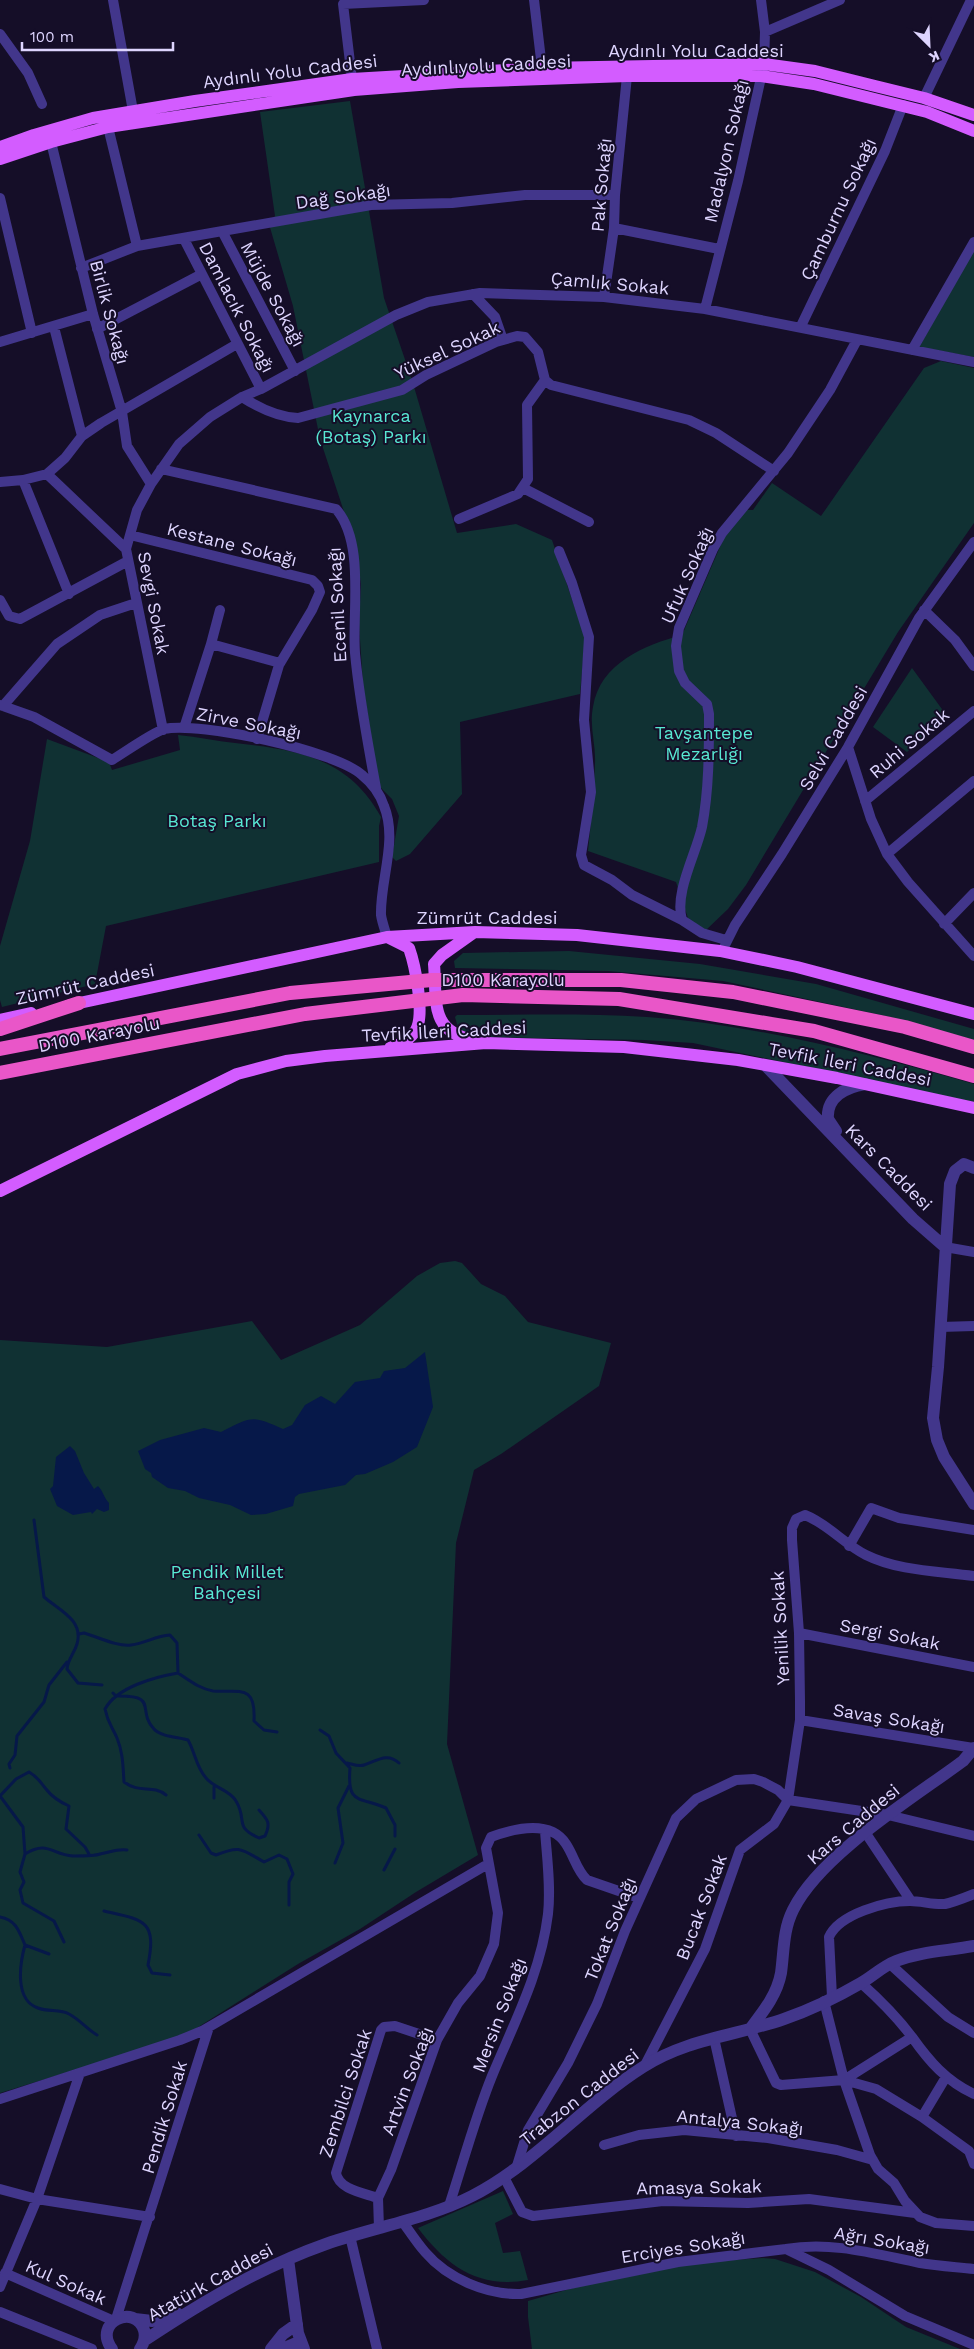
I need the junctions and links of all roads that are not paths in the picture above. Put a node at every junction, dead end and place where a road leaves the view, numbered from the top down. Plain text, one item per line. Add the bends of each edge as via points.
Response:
1 (113, 0) edge
2 (424, 0) edge
3 (534, 0) edge
4 (761, 0) edge
5 (840, 0) edge
6 (971, 0) edge
7 (765, 32) junction
8 (0, 34) edge
9 (542, 68) junction
10 (762, 70) junction
11 (627, 76) junction
12 (352, 79) junction
13 (924, 98) junction
14 (42, 104) dead end
15 (903, 105) junction
16 (133, 111) junction
17 (974, 115) edge
18 (108, 127) junction
19 (974, 131) edge
20 (51, 142) junction
21 (0, 147) edge
22 (0, 159) edge
23 (614, 195) junction
24 (0, 198) edge
25 (614, 228) junction
26 (222, 231) junction
27 (184, 239) junction
28 (974, 242) edge
29 (137, 246) junction
30 (719, 248) junction
31 (81, 268) junction
32 (202, 274) junction
33 (473, 294) junction
34 (604, 297) junction
35 (705, 309) junction
36 (93, 314) junction
37 (800, 326) junction
38 (54, 327) junction
39 (97, 329) junction
40 (32, 333) junction
41 (503, 340) junction
42 (857, 340) junction
43 (0, 342) edge
44 (237, 344) junction
45 (912, 350) junction
46 (974, 362) edge
47 (295, 371) junction
48 (545, 380) junction
49 (261, 390) junction
50 (242, 397) junction
51 (122, 412) junction
52 (82, 436) junction
53 (161, 469) junction
54 (774, 471) junction
55 (47, 474) junction
56 (23, 480) junction
57 (0, 482) edge
58 (151, 484) junction
59 (523, 488) junction
60 (459, 519) dead end
61 (589, 522) dead end
62 (130, 535) junction
63 (974, 542) edge
64 (126, 550) junction
65 (559, 551) dead end
66 (128, 561) junction
67 (69, 594) junction
68 (136, 603) junction
69 (1, 604) edge
70 (220, 610) dead end
71 (924, 610) junction
72 (211, 644) junction
73 (280, 663) junction
74 (974, 666) edge
75 (1, 706) edge
76 (974, 711) edge
77 (184, 728) junction
78 (163, 730) junction
79 (257, 739) junction
80 (848, 746) junction
81 (974, 781) edge
82 (376, 790) junction
83 (866, 801) junction
84 (888, 854) junction
85 (974, 893) edge
86 (682, 920) junction
87 (944, 924) junction
88 (475, 932) junction
89 (387, 937) junction
90 (725, 946) junction
91 (974, 956) edge
92 (80, 1003) junction
93 (974, 1014) edge
94 (0, 1020) edge
95 (0, 1029) edge
96 (486, 1042) junction
97 (974, 1046) edge
98 (0, 1049) edge
99 (382, 1052) junction
100 (766, 1066) junction
101 (0, 1073) edge
102 (974, 1076) edge
103 (864, 1084) junction
104 (974, 1108) edge
105 (974, 1168) edge
106 (0, 1191) edge
107 (927, 1230) junction
108 (946, 1247) junction
109 (974, 1252) edge
110 (940, 1326) junction
111 (974, 1326) edge
112 (938, 1352) junction
113 (974, 1504) edge
114 (974, 1512) edge
115 (974, 1530) edge
116 (849, 1546) junction
117 (974, 1576) edge
118 (799, 1633) junction
119 (974, 1666) edge
120 (800, 1720) junction
121 (974, 1748) edge
122 (788, 1800) junction
123 (888, 1815) junction
124 (545, 1831) junction
125 (865, 1832) junction
126 (974, 1836) edge
127 (488, 1864) junction
128 (974, 1894) edge
129 (639, 1898) junction
130 (911, 1901) junction
131 (974, 1946) edge
132 (890, 1964) junction
133 (861, 1983) junction
134 (828, 1999) junction
135 (208, 2028) junction
136 (750, 2029) junction
137 (974, 2033) edge
138 (912, 2037) junction
139 (714, 2038) junction
140 (437, 2040) junction
141 (646, 2065) junction
142 (80, 2073) junction
143 (946, 2077) junction
144 (844, 2080) junction
145 (974, 2094) edge
146 (0, 2100) edge
147 (922, 2117) junction
148 (736, 2136) junction
149 (604, 2145) dead end
150 (873, 2160) junction
151 (974, 2164) edge
152 (516, 2169) junction
153 (504, 2178) junction
154 (0, 2189) edge
155 (378, 2198) junction
156 (37, 2199) junction
157 (449, 2206) junction
158 (915, 2213) junction
159 (150, 2217) junction
160 (402, 2221) junction
161 (974, 2226) edge
162 (379, 2228) junction
163 (350, 2236) junction
164 (786, 2249) junction
165 (288, 2259) junction
166 (974, 2269) edge
167 (5, 2273) junction
168 (0, 2287) edge
169 (194, 2308) junction
170 (0, 2312) edge
171 (124, 2319) junction
172 (297, 2324) junction
173 (142, 2344) edge
174 (302, 2345) edge
175 (974, 2345) edge
176 (107, 2346) edge
177 (92, 2349) edge
178 (271, 2349) edge
179 (282, 2349) edge
180 (377, 2349) edge

1 - 16 street
2 - 12 street via 342,4
3 - 9 street
4 - 7 street, Madalyon Sokağı
5 - 7 street
6 - 13 street
7 - 10 street, Madalyon Sokağı
8 - 14 street via 28,73
9 - 10 main road, Aydınlı Yolu Caddesi
9 - 12 main road, Aydınlı Yolu Caddesi
10 - 11 main road, Aydınlıyolu Caddesi
10 - 13 main road, Aydınlı Yolu Caddesi via 815,71
10 - 15 main road, Aydınlıyolu Caddesi
10 - 30 street, Madalyon Sokağı via 738,181
11 - 18 main road, Aydınlıyolu Caddesi via 458,82 354,90
11 - 23 street, Pak Sokağı
12 - 16 main road, Aydınlı Yolu Caddesi
13 - 17 main road, Aydınlı Yolu Caddesi
15 - 19 main road, Aydınlıyolu Caddesi
15 - 37 street, Çamburnu Sokağı via 885,151
16 - 21 main road, Aydınlı Yolu Caddesi via 93,118
18 - 20 main road, Aydınlıyolu Caddesi
18 - 29 street
20 - 22 main road, Aydınlıyolu Caddesi
20 - 31 street, Birlik Sokağı
23 - 25 street, Pak Sokağı
23 - 26 street, Dağ Sokağı via 525,195 452,203 371,205
24 - 40 street
25 - 30 street
25 - 34 street, Pak Sokağı
26 - 27 street, Dağ Sokağı
26 - 47 street, Müjde Sokağı
27 - 29 street, Dağ Sokağı
27 - 32 street, Damlacık Sokağı
28 - 45 street
29 - 31 street, Dağ Sokağı
30 - 35 street, Madalyon Sokağı
31 - 36 street, Birlik Sokağı
32 - 39 street
32 - 44 street, Damlacık Sokağı
33 - 34 street, Çamlık Sokak via 540,293
33 - 41 street via 495,317
33 - 47 street, Çamlık Sokak via 428,302 396,315
34 - 35 street, Çamlık Sokak
35 - 37 street, Çamlık Sokak
36 - 38 street
36 - 39 street, Birlik Sokağı
37 - 42 street, Çamlık Sokak
38 - 40 street
38 - 52 street
39 - 51 street, Birlik Sokağı
40 - 43 street
41 - 48 street, Yüksel Sokak via 526,337 538,352
41 - 50 street, Yüksel Sokak via 426,375 402,390 298,418 269,412
42 - 45 street, Çamlık Sokak
42 - 54 street, Ufuk Sokağı via 830,390
44 - 49 street, Damlacık Sokağı
44 - 51 street
45 - 46 street, Çamlık Sokak
47 - 49 street, Çamlık Sokak
48 - 54 street via 551,386 690,420 716,432
48 - 59 street via 528,405 528,479
49 - 50 street, Sevgi Sokak
50 - 53 street, Sevgi Sokak via 192,431
51 - 52 street
51 - 58 street, Birlik Sokağı via 126,446
52 - 55 street
53 - 58 street, Sevgi Sokak
53 - 82 street, Ecenil Sokağı via 336,509 342,516 353,554 355,653
54 - 86 street, Ufuk Sokağı via 722,533 679,628 676,646 679,671 684,683 707,704 709,714 707,788 703,817 684,886
55 - 56 street
55 - 64 street
56 - 57 street
56 - 67 street
58 - 62 street, Sevgi Sokak via 137,510
59 - 60 street via 518,494
59 - 61 street
62 - 64 street, Sevgi Sokak
62 - 73 street, Kestane Sokağı via 312,580 320,592
63 - 71 street, Selvi Caddesi
64 - 66 street, Sevgi Sokak
65 - 86 street via 589,637 584,720 591,792 581,855 584,865 632,895
66 - 67 street
66 - 68 street, Sevgi Sokak
67 - 69 street via 20,619 9,616
68 - 75 street via 100,615 57,644
68 - 78 street, Sevgi Sokak
70 - 72 street
71 - 74 street via 955,640
71 - 80 street, Selvi Caddesi
72 - 73 street
72 - 77 street
73 - 79 street
75 - 78 street via 34,718 112,760
76 - 83 street, Ruhi Sokak
77 - 78 street, Zirve Sokağı
77 - 79 street, Zirve Sokağı
79 - 82 street, Zirve Sokağı via 280,742 334,759 362,774
80 - 83 street
80 - 90 street, Selvi Caddesi
81 - 84 street
82 - 89 street, Zirve Sokağı via 388,822 381,916
83 - 84 street via 876,833
84 - 87 street
85 - 87 street
86 - 90 street
87 - 91 street
88 - 89 main road, Zümrüt Caddesi
88 - 90 main road, Zümrüt Caddesi via 577,935
88 - 96 main road via 434,964 439,1019 449,1032 460,1038
89 - 92 main road, Zümrüt Caddesi
89 - 99 main road via 409,948 415,964 419,1020 407,1041
90 - 93 main road, Zümrüt Caddesi
92 - 94 main road, Zümrüt Caddesi
92 - 95 highway
96 - 99 main road, Tevfik İleri Caddesi
96 - 100 main road, Tevfik İleri Caddesi via 624,1047 682,1052
97 - 98 highway, D100 Karayolu via 799,1004 715,990 621,980 432,980 290,993
99 - 106 main road, Tevfik İleri Caddesi via 286,1061 237,1074
100 - 103 main road, Tevfik İleri Caddesi
100 - 107 street, Kars Caddesi
101 - 102 highway, D100 Karayolu via 305,1014 463,995 620,999 814,1032
103 - 104 main road, Tevfik İleri Caddesi
103 - 107 street, Kars Caddesi via 840,1092 829,1105 831,1126 916,1213
105 - 108 street via 964,1164 955,1171 950,1184
107 - 108 street
108 - 109 street
108 - 110 street
110 - 111 street
110 - 112 street
112 - 113 street via 933,1412 937,1440 951,1470
112 - 114 street via 928,1403 930,1433 945,1472
115 - 116 street via 899,1518 871,1508
116 - 117 street via 886,1564
116 - 118 street, Yenilik Sokak via 814,1518 805,1515 796,1519 792,1540
118 - 119 street, Sergi Sokak
118 - 120 street, Yenilik Sokak
120 - 121 street, Savaş Sokağı
120 - 122 street, Yenilik Sokak
121 - 123 street, Kars Caddesi via 963,1761
122 - 123 street
122 - 129 street, Tokat Sokağı via 778,1790 748,1778 736,1780 696,1799 676,1818
122 - 141 street, Bucak Sokak via 774,1824 740,1850 705,1949
123 - 125 street, Kars Caddesi
123 - 126 street
124 - 127 street, Artvin Sokağı via 522,1828 491,1837 486,1848
124 - 129 street, Artvin Sokağı via 558,1835 565,1842 581,1875 587,1880
124 - 157 street, Mersin Sokağı via 548,1914 537,1964 486,2094
125 - 130 street
125 - 136 street, Kars Caddesi via 816,1876 797,1902 787,1925 778,1984
127 - 135 street
127 - 140 street, Artvin Sokağı via 498,1913 494,1944 480,1976 458,2003
128 - 130 street via 946,1903
129 - 152 street, Tokat Sokağı via 598,2004 528,2130
130 - 134 street via 873,1908 846,1919 832,1929 829,1937
131 - 132 street, Trabzon Caddesi via 916,1954
132 - 133 street, Trabzon Caddesi
132 - 137 street via 948,2016
133 - 134 street, Trabzon Caddesi
133 - 138 street
134 - 136 street, Trabzon Caddesi via 786,2018
134 - 144 street
135 - 142 street
135 - 159 street, Pendik Sokak
136 - 139 street, Trabzon Caddesi
136 - 144 street via 776,2083
138 - 143 street
138 - 144 street
139 - 141 street, Trabzon Caddesi via 675,2050
139 - 148 street
140 - 155 street, Artvin Sokağı
140 - 155 street, Zembilci Sokak via 395,2026 384,2026 381,2030 336,2173 340,2183 346,2187
141 - 152 street, Trabzon Caddesi
142 - 146 street
142 - 156 street
143 - 145 street
143 - 147 street
144 - 147 street via 876,2089
144 - 150 street
147 - 151 street via 969,2151
148 - 149 street, Antalya Sokağı via 684,2130 661,2131
148 - 150 street, Antalya Sokağı via 837,2150
150 - 158 street
152 - 153 street, Trabzon Caddesi
153 - 157 street, Trabzon Caddesi
153 - 158 street, Amasya Sokak via 522,2212 533,2216 664,2200 748,2203 809,2199
154 - 156 street
155 - 162 street, Artvin Sokağı
156 - 159 street
156 - 167 street
157 - 160 street, Trabzon Caddesi
158 - 161 street, Amasya Sokak via 927,2221
159 - 171 street, Pendik Sokak via 128,2284
160 - 162 street, Trabzon Caddesi
160 - 164 street, Erciyes Sokağı via 426,2254 448,2271 480,2289 505,2295 678,2262
162 - 163 street, Trabzon Caddesi
163 - 165 street, Atatürk Caddesi
163 - 180 street
164 - 166 street, Ağrı Sokağı via 846,2247 922,2263
164 - 175 street via 829,2270 905,2316
165 - 169 street, Atatürk Caddesi
165 - 172 street
167 - 168 street
167 - 171 street, Kul Sokak
169 - 171 street via 152,2320
169 - 173 street, Atatürk Caddesi
170 - 177 street
171 - 173 street via 144,2328
171 - 176 street via 108,2328
172 - 174 street
172 - 178 street
174 - 179 street

